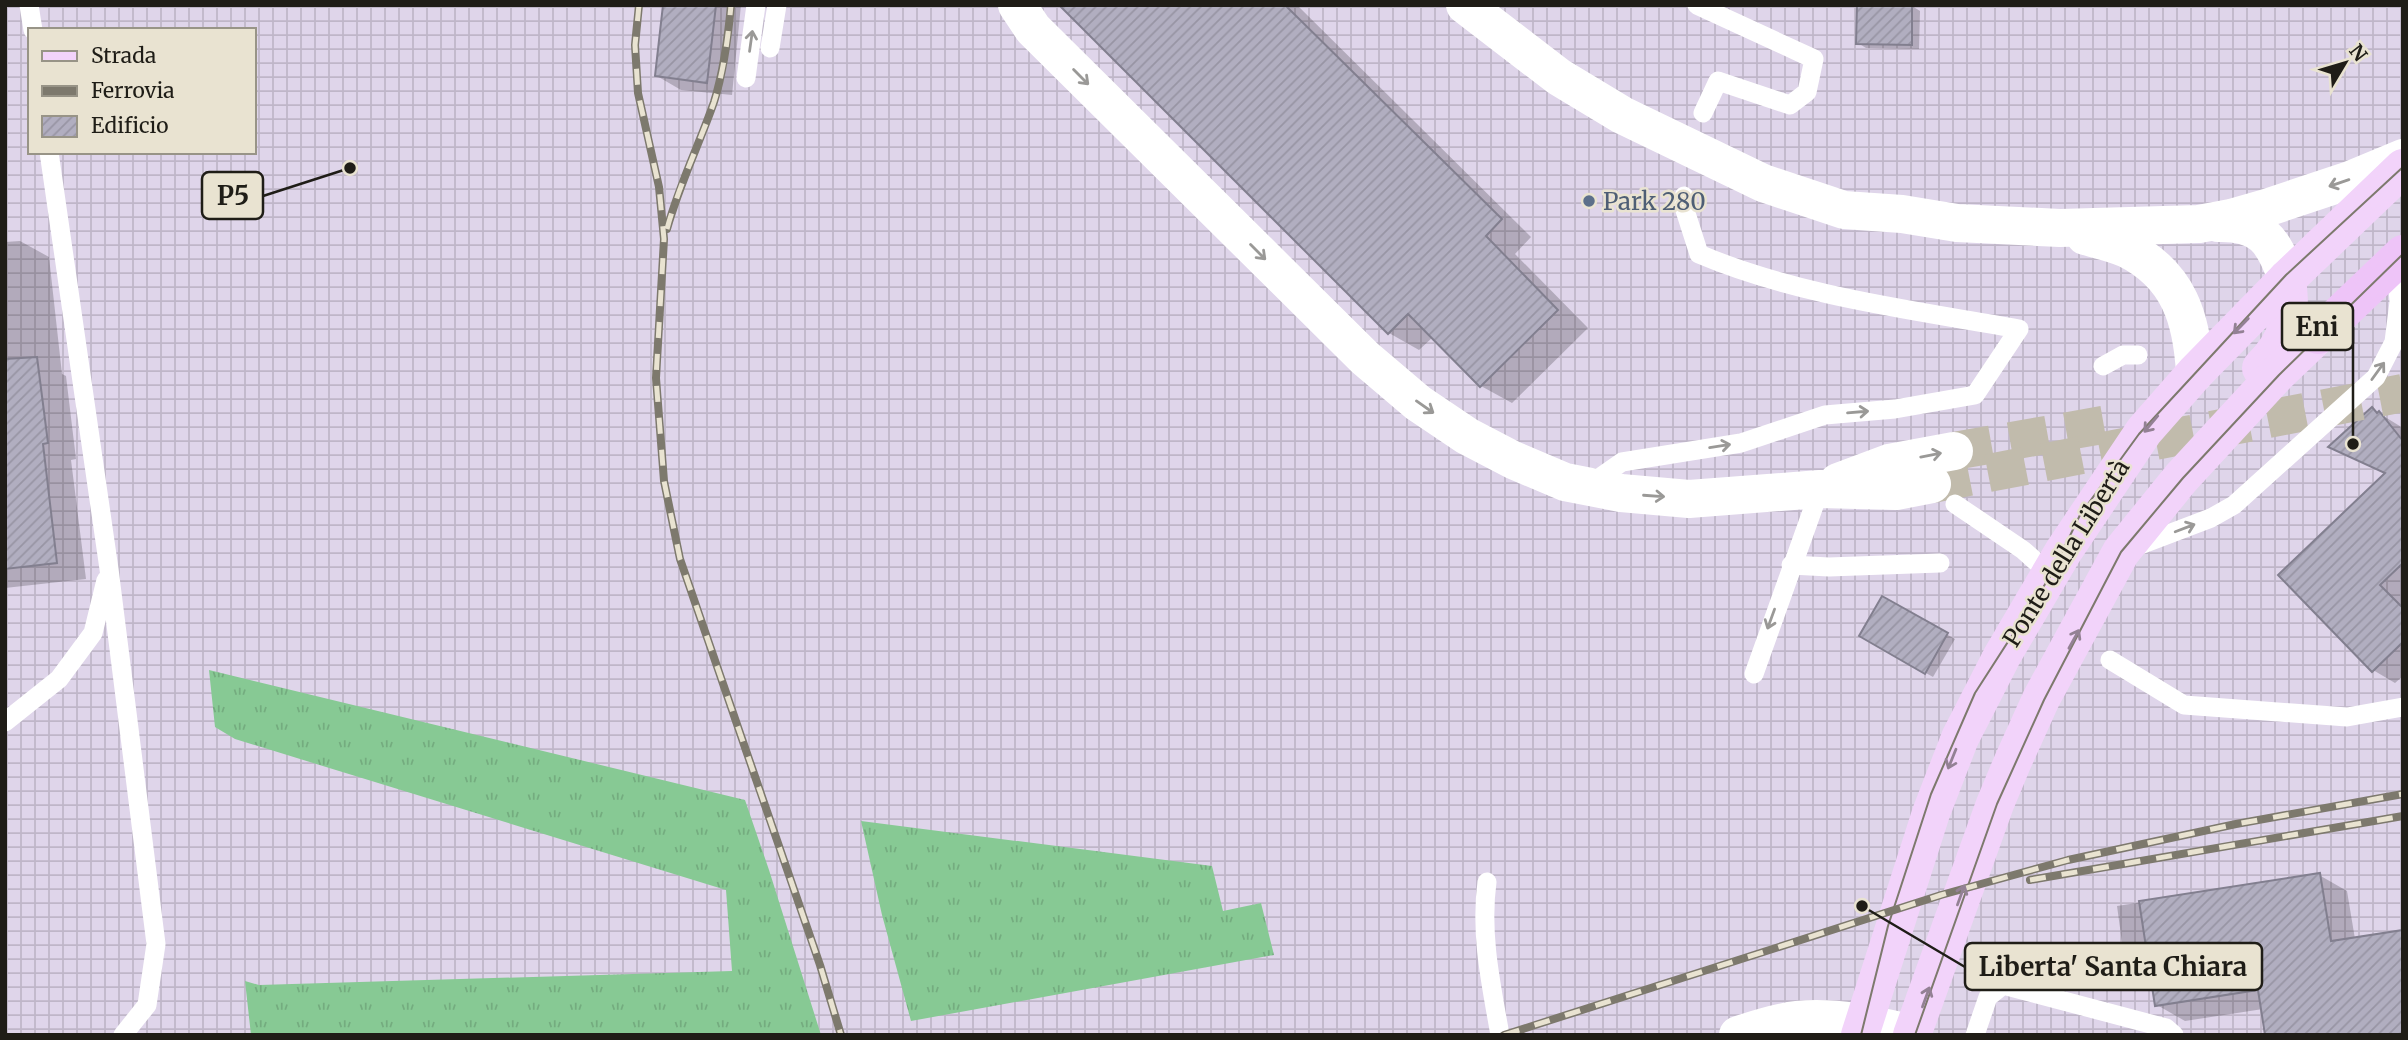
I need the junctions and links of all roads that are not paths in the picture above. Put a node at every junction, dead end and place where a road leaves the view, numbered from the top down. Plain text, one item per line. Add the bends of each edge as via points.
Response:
1 (29, 5) edge
2 (756, 5) edge
3 (777, 5) edge
4 (1465, 5) edge
5 (1698, 5) edge
6 (1018, 13) edge
7 (33, 28) edge
8 (770, 48) dead end
9 (746, 78) dead end
10 (1703, 113) dead end
11 (49, 154) edge
12 (2403, 158) edge
13 (2403, 168) edge
14 (1684, 196) dead end
15 (2199, 224) junction
16 (2060, 228) junction
17 (2399, 257) edge
18 (2287, 279) junction
19 (2318, 335) joint
20 (2138, 355) dead end
21 (2103, 366) dead end
22 (2195, 373) junction
23 (1954, 450) tunnel mouth
24 (1587, 486) junction
25 (1819, 489) junction
26 (1944, 494) joint
27 (2121, 552) junction
28 (1940, 563) dead end
29 (1791, 565) junction
30 (109, 569) junction
31 (2051, 575) junction
32 (2110, 660) dead end
33 (1754, 674) dead end
34 (2403, 707) edge
35 (5, 722) edge
36 (1487, 882) dead end
37 (1862, 1029) edge
38 (123, 1035) edge
39 (1500, 1035) edge
40 (1738, 1035) edge
41 (1912, 1035) edge
42 (1975, 1035) edge
43 (2174, 1035) edge

1 - 7 lane
9 -> 2 lane
3 - 8 lane
4 - 16 street via 1569,83 1763,183 1844,210 1957,223
5 - 10 lane via 1814,59 1807,92 1790,105 1718,81
6 -> 24 street via 1365,358 1467,436 1513,460
11 - 30 lane
12 -> 15 street via 2277,204
13 - 18 main road, Ponte della Libertà
24 -> 14 lane via 1622,463 1741,443 1825,415 1975,395 2019,329 1850,299 1734,269 1699,254
15 - 16 street
15 - 18 street via 2252,227 2272,244
16 - 22 street via 2125,248 2162,275 2188,320
17 - 19 highway, Ponte della Libertà
27 -> 17 lane via 2234,505 2376,377 2394,342
18 -> 22 main road, Ponte della Libertà
18 - 27 main road via 2289,314 2284,340 2165,474
19 - 27 main road, Ponte della Libertà via 2180,478
20 - 21 lane via 2123,355
22 -> 31 main road, Ponte della Libertà via 2130,451
25 -> 23 street via 1889,463
24 -> 25 street via 1689,499
25 - 26 street
25 - 29 lane
26 - 31 lane
41 -> 27 main road, Ponte della Libertà via 1995,803 2041,699
28 - 29 lane via 1829,568
29 -> 33 lane
30 - 35 lane via 93,633 59,679
30 - 38 lane via 156,944 148,1005
31 -> 37 main road, Ponte della Libertà via 1960,738 1931,813
32 - 34 lane via 2184,705 2347,717
36 - 39 lane via 1483,909
37 - 40 street via 1815,1019 1794,1020
37 - 41 street, Ponte della Libertà
42 - 43 lane via 1988,997 2003,985 2166,1028

